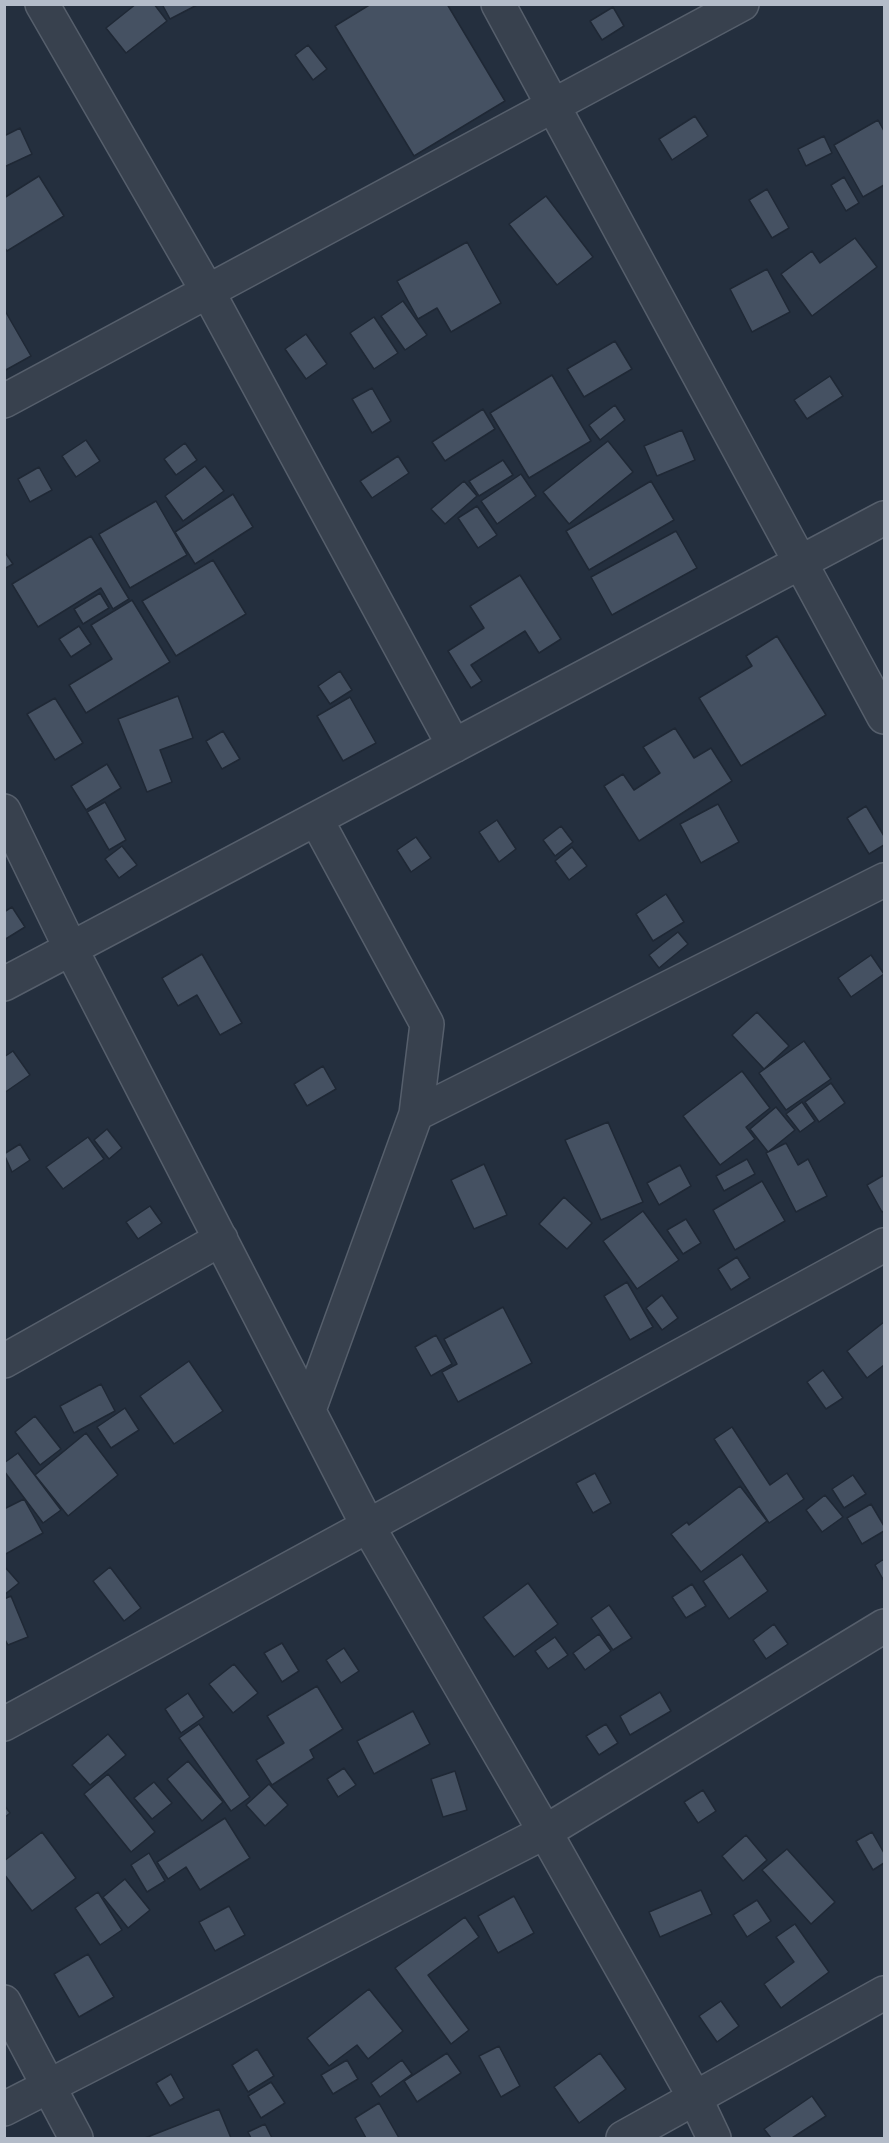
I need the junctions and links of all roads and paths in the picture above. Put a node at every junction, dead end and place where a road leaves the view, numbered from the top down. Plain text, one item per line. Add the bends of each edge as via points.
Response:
1 (42, 4) edge
2 (498, 4) edge
3 (742, 4) edge
4 (553, 107) junction
5 (208, 292) junction
6 (4, 401) edge
7 (885, 518) edge
8 (801, 563) junction
9 (885, 717) edge
10 (454, 746) junction
11 (4, 811) edge
12 (316, 819) junction
13 (885, 880) edge
14 (71, 949) junction
15 (4, 984) edge
16 (416, 1114) junction
17 (221, 1239) junction
18 (885, 1245) edge
19 (4, 1361) edge
20 (309, 1410) junction
21 (369, 1528) junction
22 (885, 1626) edge
23 (4, 1724) edge
24 (545, 1832) junction
25 (885, 1993) edge
26 (4, 2002) edge
27 (47, 2086) junction
28 (696, 2100) junction
29 (4, 2109) edge
30 (76, 2139) edge
31 (623, 2139) edge
32 (714, 2139) edge

1 - 5 street
2 - 4 street
3 - 4 street
4 - 5 street
4 - 8 street
5 - 6 street
5 - 10 street
7 - 8 street
8 - 9 street
8 - 10 street
10 - 12 street
11 - 14 street
12 - 14 street
12 - 16 street via 427,1024
13 - 16 street
14 - 15 street
14 - 17 street
16 - 20 street
17 - 19 street
17 - 20 street
18 - 21 street
20 - 21 street
21 - 23 street
21 - 24 street
22 - 24 street
24 - 27 street
24 - 28 street
25 - 28 street
26 - 27 street
27 - 29 street
27 - 30 street
28 - 31 street
28 - 32 street

